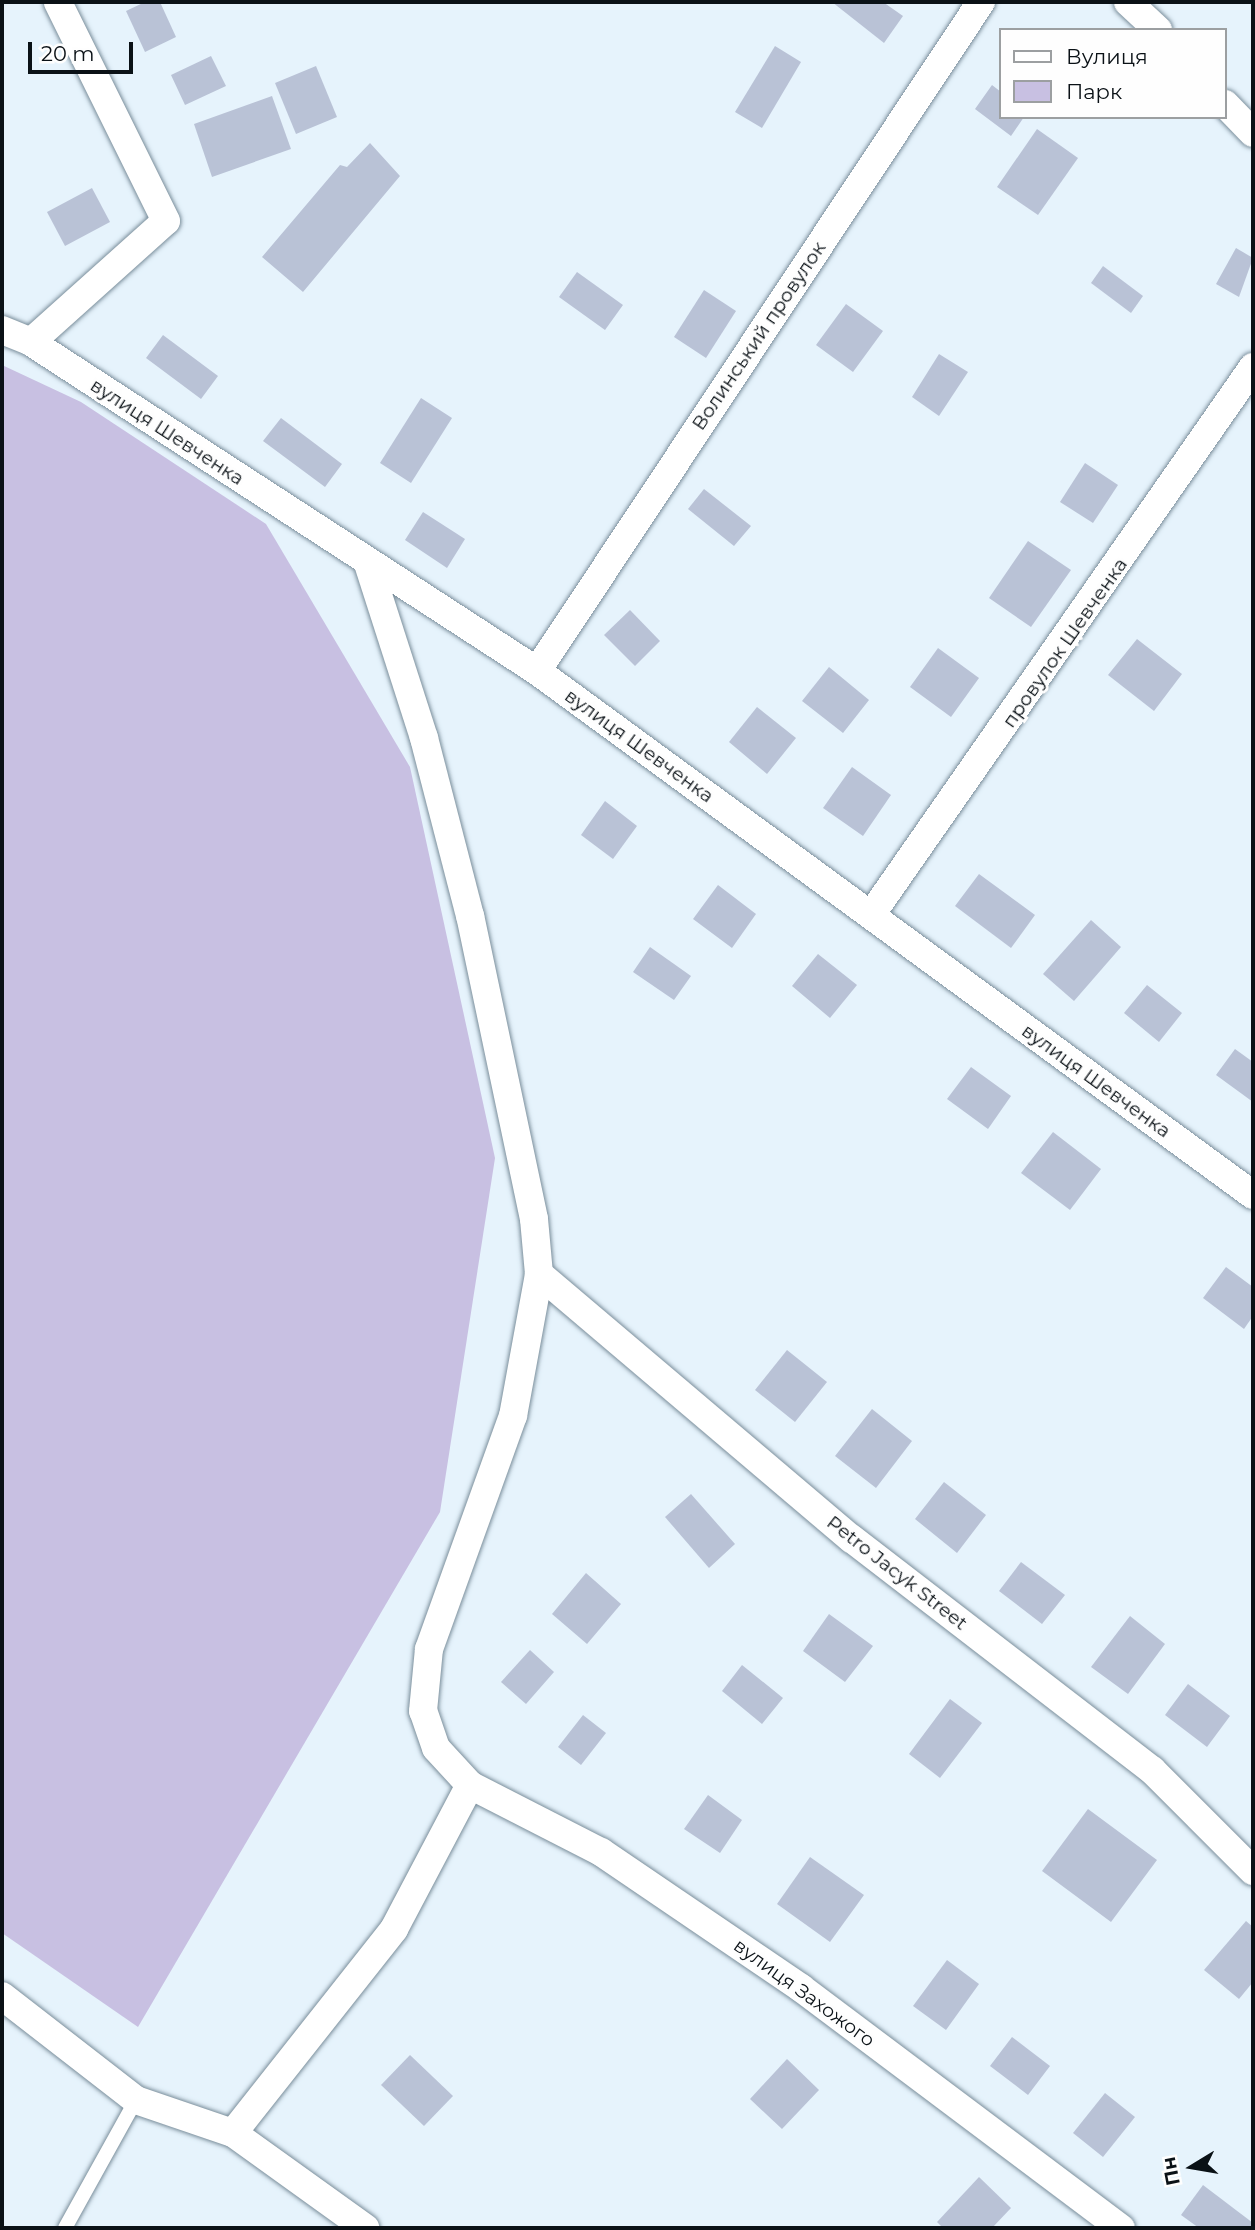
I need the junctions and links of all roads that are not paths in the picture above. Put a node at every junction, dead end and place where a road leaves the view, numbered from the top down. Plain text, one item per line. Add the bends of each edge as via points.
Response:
1 (58, 2) edge
2 (981, 2) edge
3 (1128, 2) edge
4 (1156, 28) edge
5 (1227, 106) edge
6 (1253, 134) edge
7 (2, 330) edge
8 (31, 342) junction
9 (1253, 367) edge
10 (368, 565) junction
11 (537, 671) junction
12 (871, 915) junction
13 (1253, 1195) edge
14 (539, 1275) junction
15 (470, 1785) junction
16 (1253, 1871) edge
17 (2, 1996) edge
18 (136, 2100) junction
19 (233, 2133) junction
20 (65, 2228) edge
21 (365, 2228) edge
22 (1121, 2228) edge

1 - 8 street via 166,221
2 - 11 street, Волинський провулок
3 - 4 street
5 - 6 street
7 - 8 street, вулиця Шевченка
8 - 10 street, вулиця Шевченка
9 - 12 street, провулок Шевченка via 1085,617
10 - 11 street, вулиця Шевченка
10 - 14 street via 424,738 470,916 534,1219
11 - 12 street, вулиця Шевченка
12 - 13 street, вулиця Шевченка
14 - 15 street via 513,1416 429,1649 423,1711 436,1748
14 - 16 street, Petro Jacyk Street via 852,1539 1152,1770
15 - 19 street via 394,1929
15 - 22 street, вулиця Захожого via 601,1852 801,1988
17 - 18 street
18 - 19 street
18 - 20 lane
19 - 21 street

